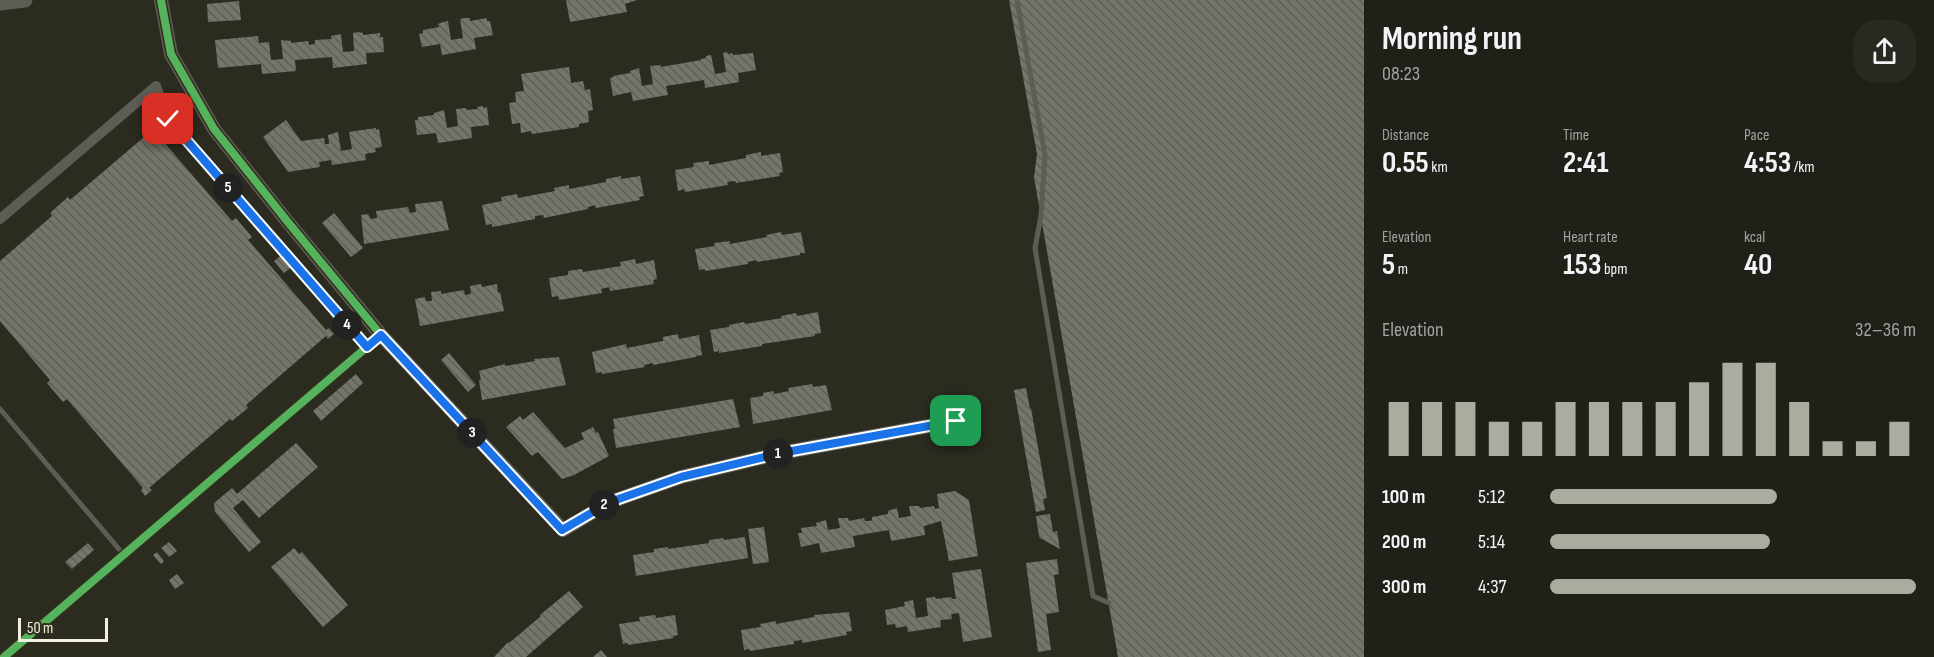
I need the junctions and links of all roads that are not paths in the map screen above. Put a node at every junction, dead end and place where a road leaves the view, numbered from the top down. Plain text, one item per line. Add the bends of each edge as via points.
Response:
1 (25, 0) edge
2 (161, 0) edge
3 (1017, 0) edge
4 (0, 3) edge
5 (0, 219) edge
6 (381, 335) junction
7 (367, 347) junction
8 (0, 409) edge
9 (956, 421) dead end
10 (124, 555) junction
11 (1109, 603) dead end
12 (4, 657) edge

1 - 4 main road
2 - 6 street via 171,54 214,129
3 - 11 lane via 1045,155 1035,248 1094,596
5 - 7 street via 156,86 168,119
6 - 7 street
6 - 9 street via 562,530 610,502 681,477 781,453
7 - 10 street
8 - 10 lane
10 - 12 street

